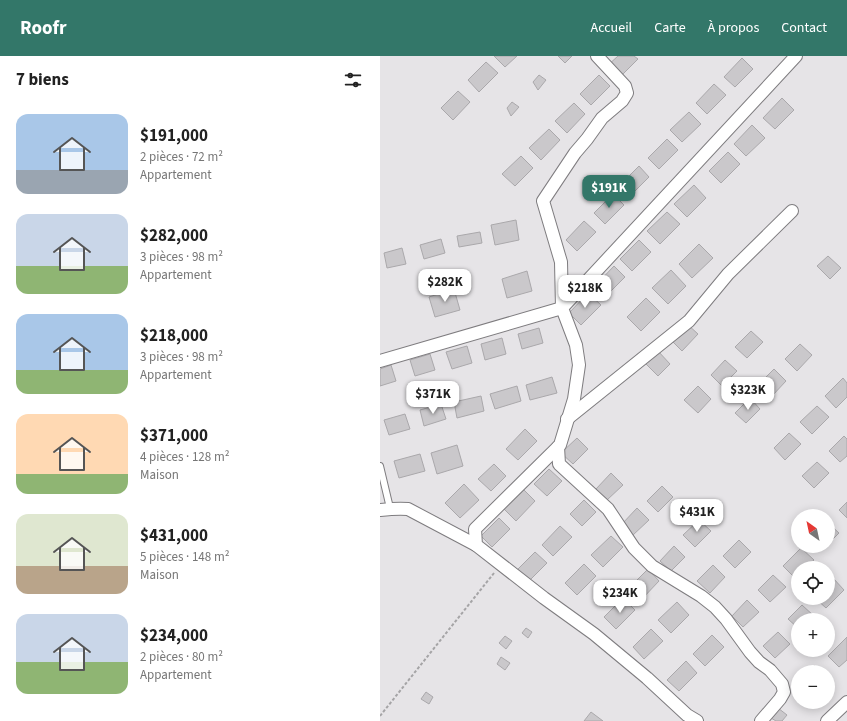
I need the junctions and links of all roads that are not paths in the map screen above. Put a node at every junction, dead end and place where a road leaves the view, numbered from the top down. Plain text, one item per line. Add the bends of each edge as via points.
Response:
1 (597, 56) edge
2 (796, 56) edge
3 (792, 211) dead end
4 (562, 308) junction
5 (380, 361) edge
6 (567, 419) junction
7 (558, 447) junction
8 (559, 464) junction
9 (540, 465) junction
10 (380, 466) edge
11 (385, 509) edge
12 (476, 544) junction
13 (847, 702) edge
14 (697, 721) edge
15 (761, 721) edge
16 (827, 721) edge

1 - 4 street via 625,86 627,93 622,101 602,118 543,201 561,262
2 - 4 street
3 - 6 street via 728,274 689,321
4 - 5 street
4 - 6 street via 576,345 578,365 574,399
6 - 7 street
7 - 8 street
7 - 9 street
8 - 9 street
8 - 15 street via 608,509 634,548 652,566 715,607 750,652 782,684 784,692
9 - 12 street via 475,528
10 - 11 lane
11 - 12 street via 408,509
12 - 14 street via 594,634
13 - 16 street

